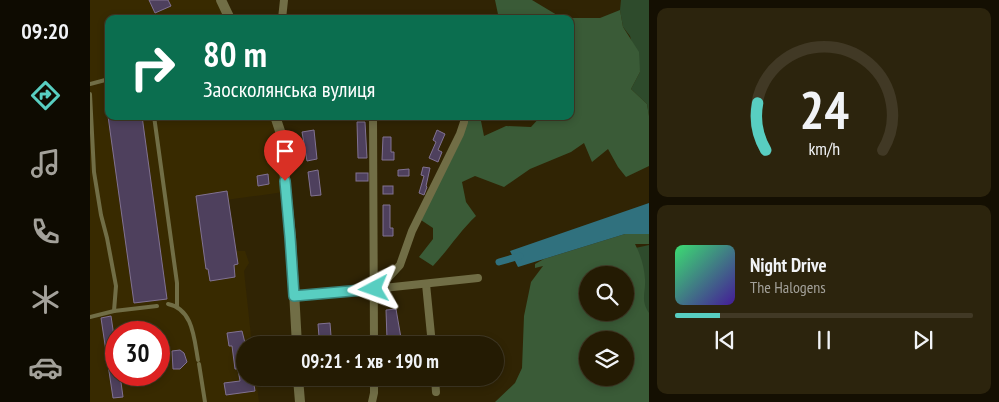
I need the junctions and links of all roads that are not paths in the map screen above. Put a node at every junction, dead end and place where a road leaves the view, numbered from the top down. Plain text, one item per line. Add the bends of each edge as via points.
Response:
1 (221, 0) edge
2 (284, 0) edge
3 (228, 15) edge
4 (282, 15) edge
5 (105, 80) edge
6 (90, 84) edge
7 (90, 94) edge
8 (155, 120) edge
9 (276, 120) edge
10 (373, 120) edge
11 (464, 120) edge
12 (478, 278) dead end
13 (426, 284) junction
14 (374, 289) junction
15 (294, 296) junction
16 (168, 304) dead end
17 (157, 306) dead end
18 (177, 306) junction
19 (114, 311) junction
20 (90, 318) edge
21 (296, 336) edge
22 (374, 336) edge
23 (431, 336) edge
24 (299, 386) edge
25 (374, 386) edge
26 (435, 386) edge
27 (436, 392) dead end
28 (205, 402) edge
29 (300, 402) edge
30 (372, 402) edge

1 - 3 street
2 - 4 street
5 - 6 lane
7 - 19 lane via 94,172 116,286
8 - 18 lane via 177,283
9 - 15 street via 283,160
10 - 14 street
11 - 14 street via 412,231 400,265
12 - 13 street
13 - 14 street
13 - 23 street
14 - 15 street
14 - 22 street
15 - 21 street
16 - 18 lane
17 - 19 lane
18 - 28 lane via 189,318
19 - 20 lane
24 - 29 street
25 - 30 street
26 - 27 street

